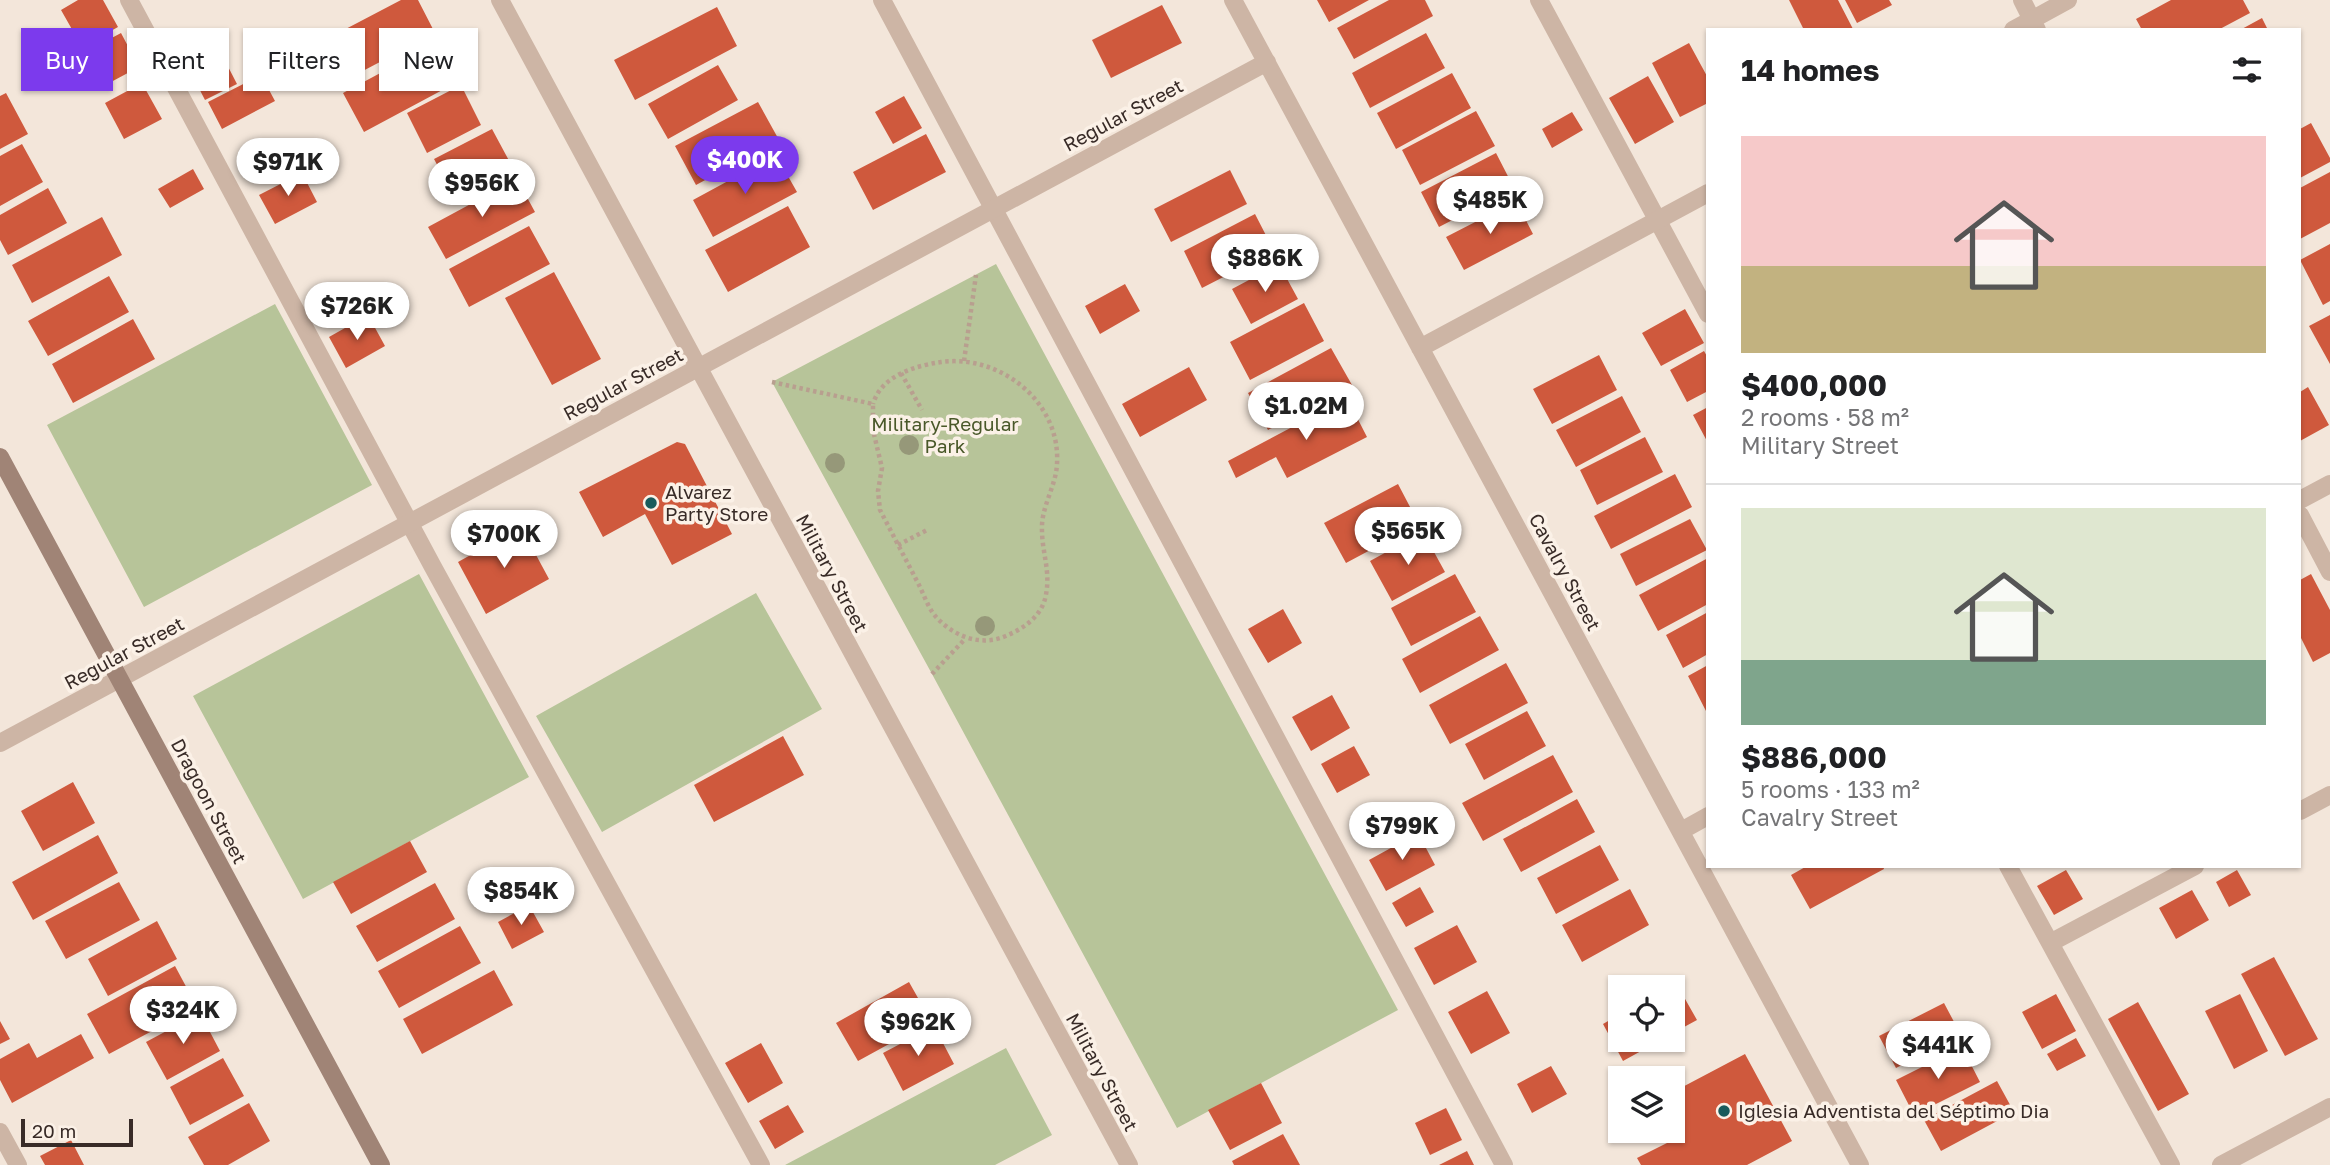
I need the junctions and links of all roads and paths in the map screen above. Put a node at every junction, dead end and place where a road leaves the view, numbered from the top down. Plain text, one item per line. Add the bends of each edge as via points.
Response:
1 (129, 0) edge
2 (500, 0) edge
3 (882, 0) edge
4 (1233, 0) edge
5 (1539, 0) edge
6 (2022, 0) edge
7 (2068, 0) edge
8 (2035, 25) edge
9 (1267, 62) junction
10 (1706, 194) edge
11 (994, 209) junction
12 (1658, 220) junction
13 (976, 275) dead end
14 (1706, 310) edge
15 (1420, 348) junction
16 (964, 361) junction
17 (698, 368) junction
18 (901, 373) junction
19 (772, 382) dead end
20 (873, 404) junction
21 (922, 410) dead end
22 (0, 457) edge
23 (2330, 484) edge
24 (2301, 499) edge
25 (2301, 517) edge
26 (409, 523) junction
27 (929, 528) dead end
28 (898, 545) junction
29 (2330, 572) edge
30 (965, 639) junction
31 (933, 674) dead end
32 (120, 679) junction
33 (0, 743) edge
34 (2330, 795) edge
35 (2301, 810) edge
36 (1706, 817) edge
37 (1681, 831) junction
38 (2009, 868) edge
39 (2191, 868) edge
40 (2049, 943) junction
41 (2330, 1107) edge
42 (0, 1132) edge
43 (18, 1165) edge
44 (381, 1165) edge
45 (761, 1165) edge
46 (1129, 1165) edge
47 (1504, 1165) edge
48 (1860, 1165) edge
49 (2171, 1165) edge
50 (2221, 1165) edge

1 - 26 street
2 - 17 street, Military Street
3 - 11 street
4 - 9 street, Cavalry Street
5 - 12 street
6 - 8 street
7 - 8 street
9 - 11 street, Regular Street
9 - 15 street, Cavalry Street
10 - 12 street
11 - 17 street, Regular Street
11 - 47 street
12 - 14 street
12 - 15 street
13 - 16 path
15 - 37 street, Cavalry Street
16 - 18 path via 919,366
16 - 30 path via 988,366 1033,395 1046,415 1058,461 1042,522 1049,578 1044,602 1030,622 1012,634 1000,639
17 - 26 street, Regular Street
17 - 46 street, Military Street
18 - 20 path via 876,393
18 - 21 path
19 - 20 path
20 - 28 path via 873,430 882,468 880,510
22 - 32 main road, Dragoon Street
23 - 24 street
25 - 29 street
26 - 32 street, Regular Street
26 - 45 street
27 - 28 path
28 - 30 path via 935,617
30 - 31 path
32 - 33 street, Regular Street
32 - 44 main road, Dragoon Street
34 - 35 street
36 - 37 street
37 - 48 street, Cavalry Street
38 - 40 street
39 - 40 street
40 - 49 street
41 - 50 street
42 - 43 street

